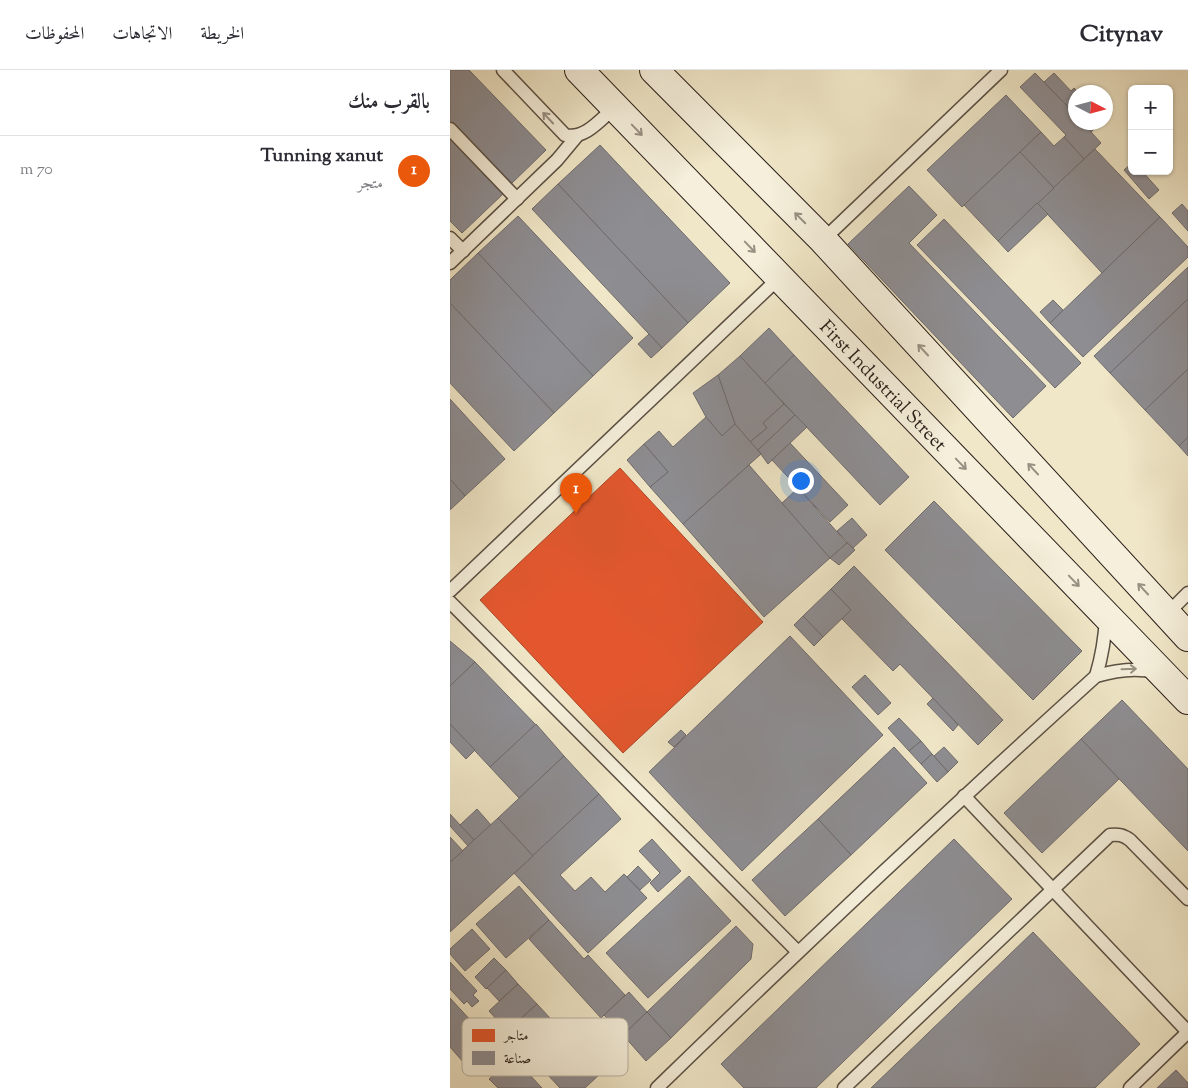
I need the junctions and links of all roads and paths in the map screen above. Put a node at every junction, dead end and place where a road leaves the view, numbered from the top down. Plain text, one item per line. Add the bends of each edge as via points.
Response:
1 (503, 70) edge
2 (579, 70) edge
3 (654, 70) edge
4 (1000, 70) edge
5 (615, 107) junction
6 (450, 129) edge
7 (577, 136) junction
8 (517, 200) junction
9 (450, 238) edge
10 (822, 240) junction
11 (463, 251) junction
12 (450, 263) edge
13 (780, 277) junction
14 (450, 591) edge
15 (1188, 594) edge
16 (450, 602) edge
17 (1106, 614) junction
18 (1166, 614) junction
19 (1188, 637) edge
20 (1162, 674) junction
21 (1096, 676) junction
22 (1188, 700) edge
23 (964, 796) junction
24 (1053, 890) junction
25 (1188, 899) edge
26 (797, 952) junction
27 (1188, 1032) edge
28 (657, 1088) edge
29 (844, 1088) edge
30 (1130, 1088) edge

7 -> 1 lane via 560,131
2 - 5 main road, First Industrial Street
10 -> 3 main road
4 - 10 lane
5 - 7 lane
5 -> 13 main road, First Industrial Street
6 - 8 lane
7 - 8 lane via 558,160
8 - 11 lane
9 - 11 lane
18 -> 10 main road
11 - 12 lane
13 - 14 lane
13 -> 17 main road, First Industrial Street
15 - 18 lane
16 - 26 lane
17 - 20 main road, First Industrial Street
17 - 21 lane via 1103,649
18 - 19 main road
21 -> 20 lane via 1122,669
20 - 22 main road, First Industrial Street
21 - 23 lane
23 - 24 lane
23 - 26 lane
24 - 25 lane via 1104,840 1117,834 1130,840
24 - 27 lane
24 - 29 lane
26 - 28 lane
27 - 30 lane

